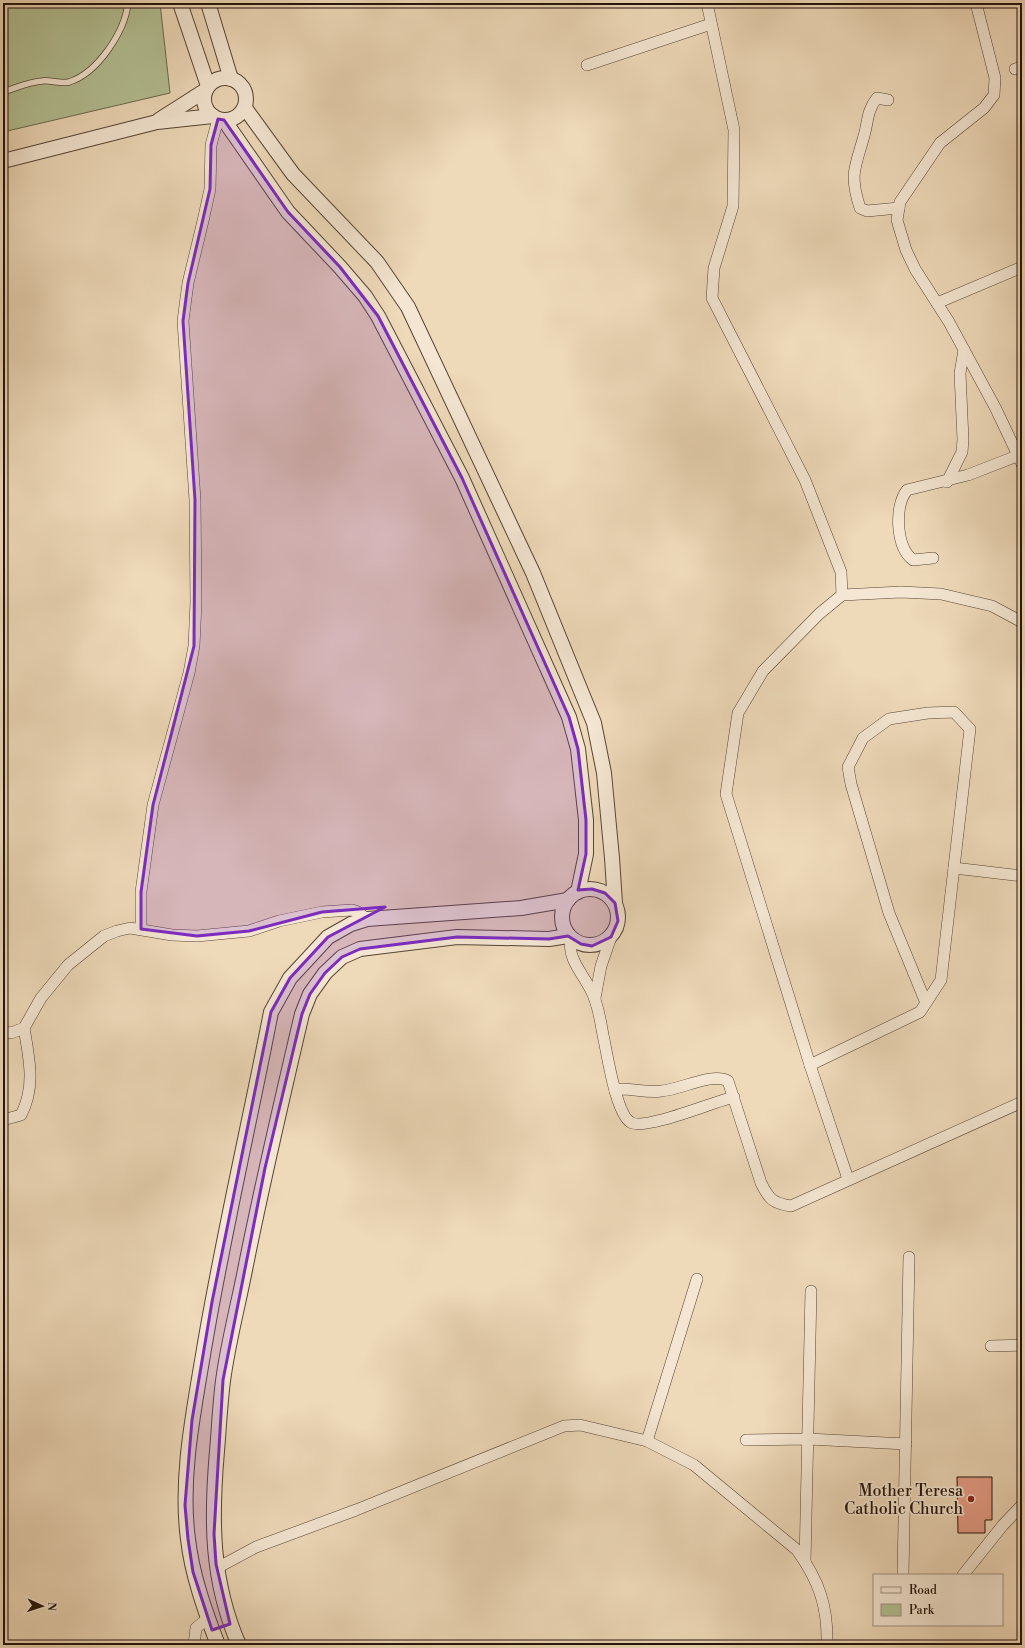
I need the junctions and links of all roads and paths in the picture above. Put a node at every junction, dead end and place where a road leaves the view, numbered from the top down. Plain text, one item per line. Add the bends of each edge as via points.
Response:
1 (128, 3) edge
2 (180, 3) edge
3 (208, 3) edge
4 (707, 3) edge
5 (976, 3) edge
6 (711, 24) junction
7 (587, 65) dead end
8 (231, 79) junction
9 (207, 88) junction
10 (3, 92) edge
11 (888, 100) dead end
12 (245, 108) junction
13 (218, 118) junction
14 (158, 122) junction
15 (3, 161) edge
16 (899, 208) junction
17 (1022, 267) edge
18 (937, 303) junction
19 (964, 350) junction
20 (1019, 460) edge
21 (947, 482) junction
22 (933, 558) dead end
23 (842, 595) junction
24 (1022, 622) edge
25 (954, 868) junction
26 (1022, 876) edge
27 (573, 896) junction
28 (615, 903) junction
29 (367, 919) junction
30 (141, 929) junction
31 (569, 937) junction
32 (611, 937) junction
33 (595, 998) junction
34 (926, 1003) junction
35 (24, 1028) junction
36 (3, 1032) edge
37 (810, 1065) junction
38 (615, 1091) junction
39 (734, 1097) junction
40 (1022, 1102) edge
41 (3, 1120) edge
42 (848, 1179) junction
43 (909, 1257) dead end
44 (697, 1279) dead end
45 (811, 1291) dead end
46 (1022, 1345) edge
47 (991, 1346) dead end
48 (808, 1439) junction
49 (746, 1440) dead end
50 (647, 1442) junction
51 (906, 1444) junction
52 (1022, 1505) edge
53 (805, 1562) junction
54 (217, 1568) junction
55 (903, 1574) edge
56 (964, 1574) edge
57 (210, 1624) junction
58 (230, 1624) junction
59 (194, 1645) edge
60 (218, 1645) edge
61 (239, 1645) edge
62 (826, 1645) edge

1 - 10 lane via 124,23 115,39 86,72 67,82 33,82
2 - 9 street
3 - 8 street
4 - 6 street
5 - 16 street via 995,78 994,95 984,108 940,143 900,202
6 - 7 street
6 - 23 street via 734,130 733,206 714,268 712,298 805,480 841,572
8 - 9 street via 219,79
8 - 12 street via 237,81 244,90
9 - 13 street via 205,104
9 - 14 street
11 - 16 street via 877,98 869,109 864,136 854,165 855,191 860,208 866,211
12 - 13 street via 236,117
12 - 28 street via 293,174 377,262 408,308 530,566 594,723 604,773
13 - 14 street
13 - 27 street via 288,212 365,296 378,316 462,478 570,717 578,749 586,827 586,854
13 - 30 street via 211,145 210,189 188,283 183,321 195,500 194,646 153,805 141,892
14 - 15 street
16 - 18 street via 898,220 906,250
17 - 18 street
18 - 19 street
19 - 20 street via 996,409
19 - 21 street via 960,374 962,452
20 - 21 street
21 - 22 street via 907,490 900,504 899,529 908,556 917,560
23 - 24 street via 901,592 941,594 992,606
23 - 37 street via 819,614 763,671 738,713 726,794
25 - 26 street
25 - 34 street via 941,980
25 - 34 street via 970,729 954,712 888,719 863,738 848,767 889,913
27 - 28 street via 592,889 599,890
27 - 29 street via 520,908
27 - 31 street via 562,914 564,929
28 - 32 street via 618,921
29 - 30 street via 352,910 322,912 279,921 249,931 197,936 172,935
29 - 57 street via 328,936 290,978 271,1012 212,1302 192,1420 186,1506 188,1539 193,1572
30 - 35 street via 130,928 104,936 68,966 41,998
31 - 32 street via 581,944 592,946
31 - 33 street via 571,954
31 - 54 street via 457,937 360,949 342,957 325,973 310,994 302,1014 265,1168 223,1380 213,1507
32 - 33 street via 601,966
33 - 38 street
34 - 37 street via 920,1012
35 - 36 street via 11,1033
35 - 41 street via 30,1061 31,1089 28,1103 20,1115
37 - 42 street
38 - 39 street via 627,1089 661,1092 716,1078 728,1081
38 - 39 street via 624,1118 638,1124
39 - 42 street via 752,1159 769,1198 779,1204 791,1206
40 - 42 street
43 - 51 street
44 - 50 street
45 - 48 street
46 - 47 street
48 - 49 street
48 - 51 street
48 - 53 street
50 - 53 street via 694,1465 797,1550
50 - 54 street via 580,1425 564,1426 356,1510 256,1547
51 - 55 street
52 - 56 street
53 - 62 street via 820,1589 827,1622
54 - 58 street
57 - 58 street
57 - 59 street via 196,1628
57 - 60 street
58 - 61 street

